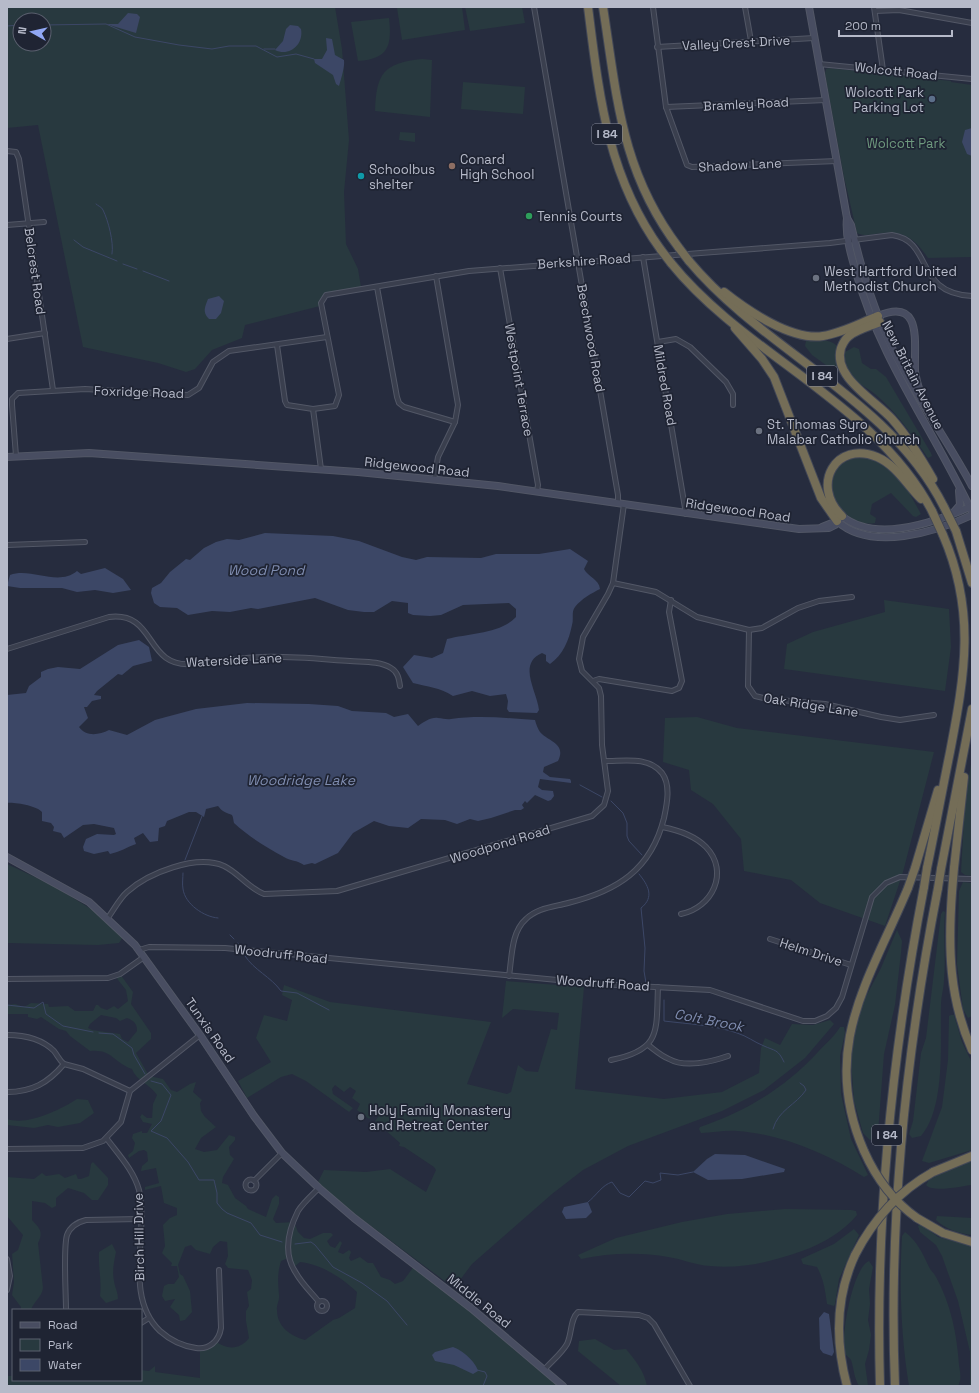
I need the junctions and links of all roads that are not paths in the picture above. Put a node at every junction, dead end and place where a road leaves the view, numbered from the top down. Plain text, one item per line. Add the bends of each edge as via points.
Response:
1 (534, 7) edge
2 (588, 7) edge
3 (603, 7) edge
4 (608, 7) edge
5 (653, 7) edge
6 (745, 7) edge
7 (809, 7) edge
8 (874, 9) edge
9 (972, 23) edge
10 (814, 38) junction
11 (751, 41) junction
12 (657, 47) junction
13 (610, 54) junction
14 (819, 64) junction
15 (883, 70) junction
16 (972, 79) edge
17 (826, 100) junction
18 (666, 107) junction
19 (7, 151) edge
20 (837, 161) junction
21 (44, 222) dead end
22 (28, 223) junction
23 (7, 225) edge
24 (852, 241) junction
25 (643, 257) junction
26 (578, 262) junction
27 (692, 264) junction
28 (500, 268) junction
29 (436, 276) junction
30 (376, 287) junction
31 (972, 296) edge
32 (876, 320) junction
33 (732, 322) junction
34 (45, 333) junction
35 (327, 337) junction
36 (7, 339) edge
37 (658, 342) junction
38 (277, 345) junction
39 (53, 390) junction
40 (733, 405) dead end
41 (313, 409) junction
42 (925, 409) junction
43 (455, 422) junction
44 (16, 456) junction
45 (7, 457) edge
46 (321, 469) junction
47 (434, 480) junction
48 (956, 482) junction
49 (972, 486) edge
50 (537, 491) junction
51 (621, 504) junction
52 (943, 505) junction
53 (931, 510) junction
54 (971, 510) edge
55 (686, 514) junction
56 (950, 515) junction
57 (840, 519) junction
58 (85, 542) dead end
59 (7, 544) edge
60 (613, 583) junction
61 (972, 583) edge
62 (852, 597) dead end
63 (671, 600) junction
64 (749, 630) junction
65 (7, 649) edge
66 (593, 681) junction
67 (400, 686) dead end
68 (971, 714) edge
69 (934, 715) dead end
70 (605, 761) junction
71 (946, 771) junction
72 (662, 827) junction
73 (7, 857) edge
74 (972, 879) edge
75 (681, 914) dead end
76 (107, 919) junction
77 (770, 939) dead end
78 (139, 950) junction
79 (144, 957) junction
80 (851, 965) junction
81 (509, 976) junction
82 (7, 979) edge
83 (658, 987) junction
84 (7, 1035) edge
85 (200, 1035) junction
86 (648, 1045) junction
87 (972, 1050) edge
88 (728, 1056) dead end
89 (611, 1060) dead end
90 (64, 1064) junction
91 (7, 1092) edge
92 (130, 1092) junction
93 (107, 1139) junction
94 (7, 1149) edge
95 (282, 1153) junction
96 (972, 1156) edge
97 (254, 1181) dead end
98 (319, 1188) junction
99 (140, 1219) junction
100 (378, 1236) joint
101 (972, 1242) edge
102 (7, 1259) edge
103 (219, 1270) dead end
104 (7, 1290) edge
105 (319, 1302) dead end
106 (66, 1309) edge
107 (149, 1318) junction
108 (142, 1322) edge
109 (544, 1370) junction
110 (895, 1385) edge
111 (564, 1386) edge
112 (690, 1386) edge
113 (847, 1386) edge
114 (880, 1386) edge

1 - 26 street, Beechwood Road
2 - 33 highway, I 84, bridge via 603,114 614,156 634,206 671,263 699,294
3 - 13 highway, I 84
4 - 13 highway
5 - 12 street, Shadow Lane
6 - 11 street
7 - 10 main road, New Britain Avenue
8 - 9 street via 899,10
8 - 15 street
10 - 11 street, Valley Crest Drive
10 - 14 main road, New Britain Avenue
11 - 12 street, Valley Crest Drive
12 - 18 street, Shadow Lane
13 - 27 highway, I 84, bridge via 620,117 631,158 649,200
14 - 15 street, Wolcott Road
14 - 17 main road, New Britain Avenue
15 - 16 street, Wolcott Road
17 - 18 street, Bramley Road
17 - 20 main road, New Britain Avenue
18 - 20 street, Shadow Lane via 684,159 690,167
19 - 22 street, Belcrest Road via 16,152 19,159
20 - 24 main road, New Britain Avenue via 847,218 846,226
21 - 22 street
22 - 23 street
22 - 34 street, Belcrest Road
24 - 25 street, Berkshire Road
24 - 31 street, Berkshire Road via 887,236 902,238 916,249 931,278 938,285 955,295
24 - 32 main road, New Britain Avenue via 857,277
25 - 26 street, Berkshire Road
25 - 37 street, Mildred Road
26 - 28 street, Berkshire Road
26 - 51 street, Beechwood Road
27 - 32 highway via 740,304 797,334 810,337 825,336
27 - 52 highway, I 84 via 732,305 884,428 917,465
28 - 29 street, Berkshire Road
28 - 50 street, Westpoint Terrace
29 - 30 street, Berkshire Road
29 - 43 street via 458,399
30 - 35 street, Berkshire Road via 326,295 323,298 321,303
30 - 43 street via 399,403 404,407
32 - 42 main road, New Britain Avenue
32 - 42 main road via 890,311 898,311 912,320 916,377
32 - 48 main road, New Britain Avenue via 892,364
32 - 52 highway via 846,338 840,354 841,367 850,380 881,407 906,436 936,484
33 - 53 highway, I 84 via 879,440 904,468
33 - 57 highway via 742,338 766,363 821,498
34 - 36 street
34 - 39 street, Belcrest Road
35 - 38 street, Foxridge Road
35 - 41 street via 339,395 335,406
37 - 40 street via 676,339 690,347 726,382 733,394
37 - 55 street, Mildred Road
38 - 39 street, Foxridge Road via 229,351 221,355 208,369 199,388 188,395 85,389
38 - 41 street via 287,405
39 - 44 street, Foxridge Road via 18,393 12,399
41 - 46 street
42 - 49 main road, New Britain Avenue
43 - 47 street via 438,457
44 - 45 main road, Ridgewood Road
44 - 46 main road, Ridgewood Road via 94,453
46 - 47 main road, Ridgewood Road
47 - 50 main road, Ridgewood Road
48 - 54 main road, New Britain Avenue
48 - 56 main road via 961,503
50 - 51 main road, Ridgewood Road
51 - 55 main road, Ridgewood Road
51 - 60 street, Woodpond Road
52 - 61 highway, I 84, bridge via 956,531
53 - 57 highway via 885,462 870,455 858,454 838,461 827,480 830,501
53 - 71 highway, I 84, bridge via 944,535 960,587 965,644 962,688
54 - 56 main road
54 - 57 main road via 946,526 926,532 879,537 858,533
55 - 57 main road, Ridgewood Road via 791,528 829,528
56 - 57 main road via 913,526 881,530 862,527
58 - 59 street
60 - 63 street via 656,592
60 - 66 street, Woodpond Road via 592,618 581,643 578,659 582,671
62 - 64 street via 819,601 798,608 762,628
63 - 64 street via 697,617
63 - 66 street via 669,612 682,681 679,688 672,691 599,679
64 - 69 street, Oak Ridge Lane via 748,686 755,696 825,704 881,718 900,720
65 - 67 street, Waterside Lane via 109,617 120,616 134,621 143,628 158,652 176,663 260,657 375,663 392,668 397,673
66 - 70 street, Woodpond Road via 601,696 602,745
68 - 87 highway, bridge via 970,742 954,868 949,945 952,980 960,1017
68 - 110 highway, I 84, bridge via 917,1004 902,1125 894,1266
70 - 72 street via 640,760 649,762 657,768 663,775 667,793 667,808
70 - 76 street, Woodpond Road via 608,791 604,805 592,816 337,891 264,894 254,890 231,870 219,865 182,865 157,874 133,887
71 - 101 highway, bridge via 939,784 908,888 862,992 850,1031 847,1090 852,1119 864,1151 884,1186 898,1203 917,1218 942,1233
71 - 114 highway, I 84, bridge via 904,994 888,1123 880,1265
72 - 75 street via 697,839 707,847 716,866 717,875 711,895 696,910
72 - 81 street via 650,853 640,866 613,888 592,897 541,910 525,919 514,937
73 - 76 main road, Tunxis Road via 81,897
74 - 80 street, Woodruff Road via 900,877 886,883 876,892 869,904
76 - 78 main road, Tunxis Road
77 - 80 street, Helm Drive
78 - 79 main road, Tunxis Road
78 - 81 street, Woodruff Road via 149,946 225,948
79 - 82 street via 120,974 108,978
79 - 85 main road, Tunxis Road
80 - 83 street, Woodruff Road via 836,1008 820,1020 808,1022 710,990
81 - 83 street, Woodruff Road
83 - 86 street via 656,1024
84 - 90 street via 40,1042 53,1051
85 - 92 street
85 - 95 main road, Tunxis Road
86 - 88 street via 670,1060 678,1062 715,1061
86 - 89 street via 640,1052
90 - 91 street via 43,1084 28,1090
90 - 92 street via 83,1069
92 - 93 street via 121,1122
93 - 94 street via 83,1148
93 - 99 street, Birch Hill Drive via 136,1181 140,1198
95 - 97 street
95 - 98 main road, Tunxis Road
96 - 113 highway, bridge via 933,1172 907,1189 871,1228 855,1255 844,1283 839,1317 839,1346
98 - 100 main road, Tunxis Road
98 - 105 street via 299,1210 290,1232 288,1246 288,1258 296,1273
99 - 106 street via 86,1220 72,1228 66,1241
99 - 107 street, Birch Hill Drive via 140,1293
100 - 109 main road, Middle Road via 471,1308
102 - 104 street via 10,1276
103 - 107 street via 221,1328 219,1337 212,1344 200,1348 183,1345 166,1336
107 - 108 street
109 - 111 main road, Middle Road
109 - 112 street via 566,1346 574,1317 578,1312 639,1316 651,1320

